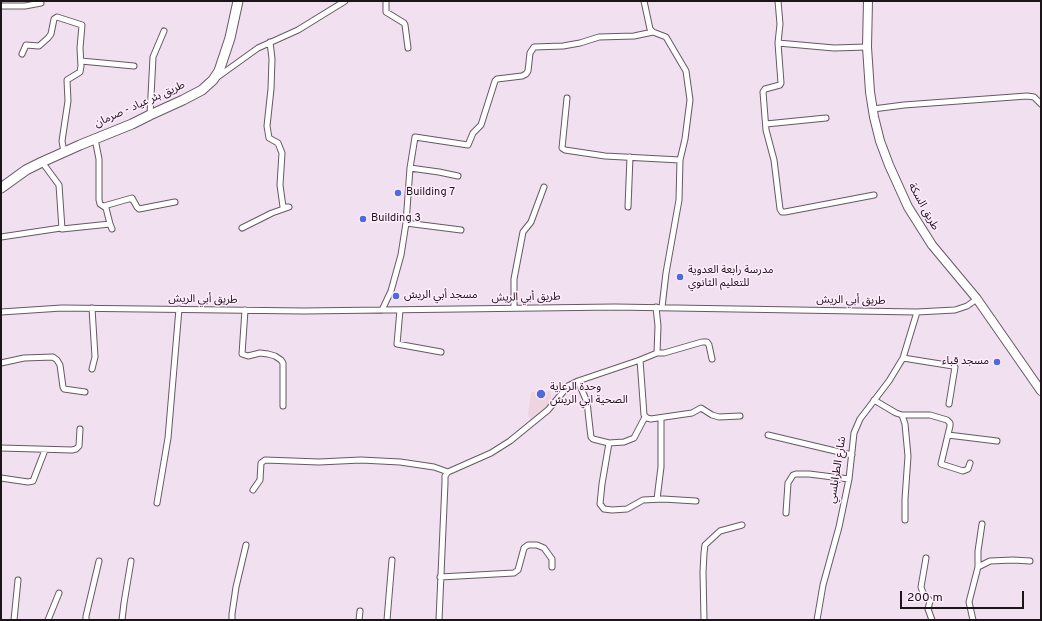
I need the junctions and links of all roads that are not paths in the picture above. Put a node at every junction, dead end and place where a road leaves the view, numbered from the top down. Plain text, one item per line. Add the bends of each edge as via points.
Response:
1 (238, 1) edge
2 (344, 1) edge
3 (386, 1) edge
4 (644, 1) edge
5 (778, 1) edge
6 (868, 1) edge
7 (41, 3) dead end
8 (1, 6) edge
9 (164, 31) dead end
10 (653, 32) junction
11 (270, 42) junction
12 (778, 43) junction
13 (867, 47) junction
14 (408, 48) dead end
15 (22, 54) dead end
16 (224, 58) junction
17 (81, 61) junction
18 (235, 65) junction
19 (134, 66) dead end
20 (213, 80) junction
21 (567, 98) dead end
22 (1041, 104) edge
23 (873, 109) junction
24 (150, 115) junction
25 (826, 118) dead end
26 (766, 124) junction
27 (96, 139) junction
28 (64, 152) junction
29 (630, 157) junction
30 (680, 160) junction
31 (42, 162) junction
32 (410, 168) junction
33 (458, 176) dead end
34 (544, 187) dead end
35 (1, 188) edge
36 (874, 195) dead end
37 (175, 202) dead end
38 (104, 206) junction
39 (628, 207) dead end
40 (406, 223) junction
41 (61, 228) junction
42 (242, 228) dead end
43 (461, 230) dead end
44 (1, 236) edge
45 (977, 299) junction
46 (656, 307) junction
47 (662, 307) junction
48 (92, 308) junction
49 (514, 308) junction
50 (179, 309) junction
51 (245, 310) junction
52 (382, 310) junction
53 (400, 310) junction
54 (1, 312) edge
55 (918, 312) junction
56 (441, 352) dead end
57 (656, 353) junction
58 (712, 358) dead end
59 (903, 358) junction
60 (640, 360) junction
61 (1, 363) edge
62 (92, 369) dead end
63 (578, 381) junction
64 (1041, 391) edge
65 (85, 392) dead end
66 (874, 400) junction
67 (949, 404) dead end
68 (283, 406) dead end
69 (902, 415) junction
70 (740, 416) dead end
71 (645, 417) junction
72 (661, 418) junction
73 (80, 429) dead end
74 (948, 435) junction
75 (768, 436) dead end
76 (997, 441) dead end
77 (609, 443) junction
78 (1, 448) edge
79 (45, 450) junction
80 (852, 455) junction
81 (970, 464) dead end
82 (448, 472) junction
83 (1, 478) edge
84 (849, 479) junction
85 (253, 490) dead end
86 (657, 500) junction
87 (696, 501) dead end
88 (157, 503) dead end
89 (786, 514) dead end
90 (905, 520) dead end
91 (982, 524) dead end
92 (742, 525) dead end
93 (246, 545) dead end
94 (926, 558) dead end
95 (392, 560) dead end
96 (99, 561) dead end
97 (1030, 561) dead end
98 (131, 562) dead end
99 (552, 567) dead end
100 (978, 567) junction
101 (440, 577) junction
102 (18, 580) dead end
103 (59, 593) dead end
104 (360, 611) dead end
105 (14, 620) edge
106 (48, 620) edge
107 (86, 620) edge
108 (122, 620) edge
109 (232, 620) edge
110 (359, 620) edge
111 (387, 620) edge
112 (439, 620) edge
113 (704, 620) edge
114 (817, 620) edge
115 (932, 620) edge
116 (973, 620) edge

1 - 16 highway, طريق بئر عياد - صرمان
2 - 11 street via 298,30
3 - 14 street via 386,12 405,25
4 - 10 street via 650,29
5 - 12 street
6 - 13 main road, طريق السكة
7 - 8 street
9 - 24 street via 153,57
10 - 30 street via 669,40 686,71 688,80 689,111
10 - 32 street via 634,36 599,37 563,46 534,47 530,53 526,74 495,81 481,126 473,133 468,145 415,137
11 - 18 street
11 - 42 street via 272,67 267,126 269,138 278,143 282,153 280,185 283,207 289,207
12 - 13 street via 834,48
12 - 26 street via 781,83 763,90
13 - 23 main road, طريق السكة
15 - 17 street via 26,45 39,46 48,38 55,18 60,17 82,25
16 - 18 street via 229,64
16 - 20 highway, طريق بئر عياد - صرمان
17 - 19 street
17 - 28 street via 80,72 67,80 68,102 62,141
18 - 20 street
20 - 24 highway, طريق بئر عياد - صرمان via 184,100
21 - 29 street via 562,148 592,155
22 - 23 street via 1036,98 1027,96
23 - 45 main road, طريق السكة via 880,141 908,207 932,245
24 - 27 highway, طريق بئر عياد - صرمان
25 - 26 street
26 - 36 street via 782,212
27 - 28 highway, طريق بئر عياد - صرمان
27 - 38 street via 99,158 99,200
28 - 31 highway, طريق بئر عياد - صرمان
29 - 30 street
29 - 39 street
30 - 47 street via 679,200
31 - 35 highway, طريق بئر عياد - صرمان
31 - 41 street via 59,185
32 - 33 street
32 - 40 street
34 - 49 street via 532,222 523,232 514,279
37 - 38 street via 139,209 132,198
38 - 41 street via 111,227
40 - 43 street
40 - 52 street via 395,279
41 - 44 street
45 - 55 street, طريق أبي الريش via 955,310
45 - 64 main road, طريق السكة
46 - 47 street, طريق أبي الريش
46 - 49 street, طريق أبي الريش
46 - 57 street
47 - 55 street, طريق أبي الريش
48 - 50 street, طريق أبي الريش
48 - 54 street, طريق أبي الريش
48 - 62 street via 95,357
49 - 53 street, طريق أبي الريش
50 - 51 street, طريق أبي الريش
50 - 88 street via 168,438
51 - 52 street, طريق أبي الريش
51 - 68 street via 242,354 268,354 281,360
52 - 53 street, طريق أبي الريش
53 - 56 street via 397,344
55 - 59 street, شارع الطرابلسي
57 - 58 street via 707,342
57 - 60 street
59 - 66 street, شارع الطرابلسي
59 - 67 street via 955,367
60 - 63 street
60 - 71 street
61 - 65 street via 24,358 53,357 60,365 64,389
63 - 77 street via 587,402 591,437 596,441
63 - 82 street via 568,386 548,410 510,441 491,453
66 - 69 street
66 - 80 street, شارع الطرابلسي via 860,419 854,433
69 - 74 street via 930,415 947,420 950,423
69 - 90 street via 908,456
70 - 72 street via 712,415 702,408 692,413
71 - 72 street
71 - 77 street via 634,438
72 - 86 street
73 - 79 street via 76,449
74 - 76 street
74 - 81 street via 941,464 963,471 968,470
75 - 80 street
77 - 86 street via 601,507 607,510 621,510 643,500
78 - 79 street
79 - 83 street via 33,481
80 - 84 street, شارع الطرابلسي
82 - 85 street via 434,467 400,462 265,460 261,462 260,480
82 - 101 street via 444,483
84 - 89 street via 796,474 788,483
84 - 114 street, شارع الطرابلسي
86 - 87 street
91 - 100 street
92 - 113 street via 720,531 705,545
93 - 109 street via 236,587
94 - 115 street via 921,587 930,601 928,609
95 - 111 street
96 - 107 street
97 - 100 street via 990,561
98 - 108 street
99 - 101 street via 552,559 544,548 537,545 524,548 518,570 514,573
100 - 116 street via 969,602
101 - 112 street
102 - 105 street
103 - 106 street
104 - 110 street

